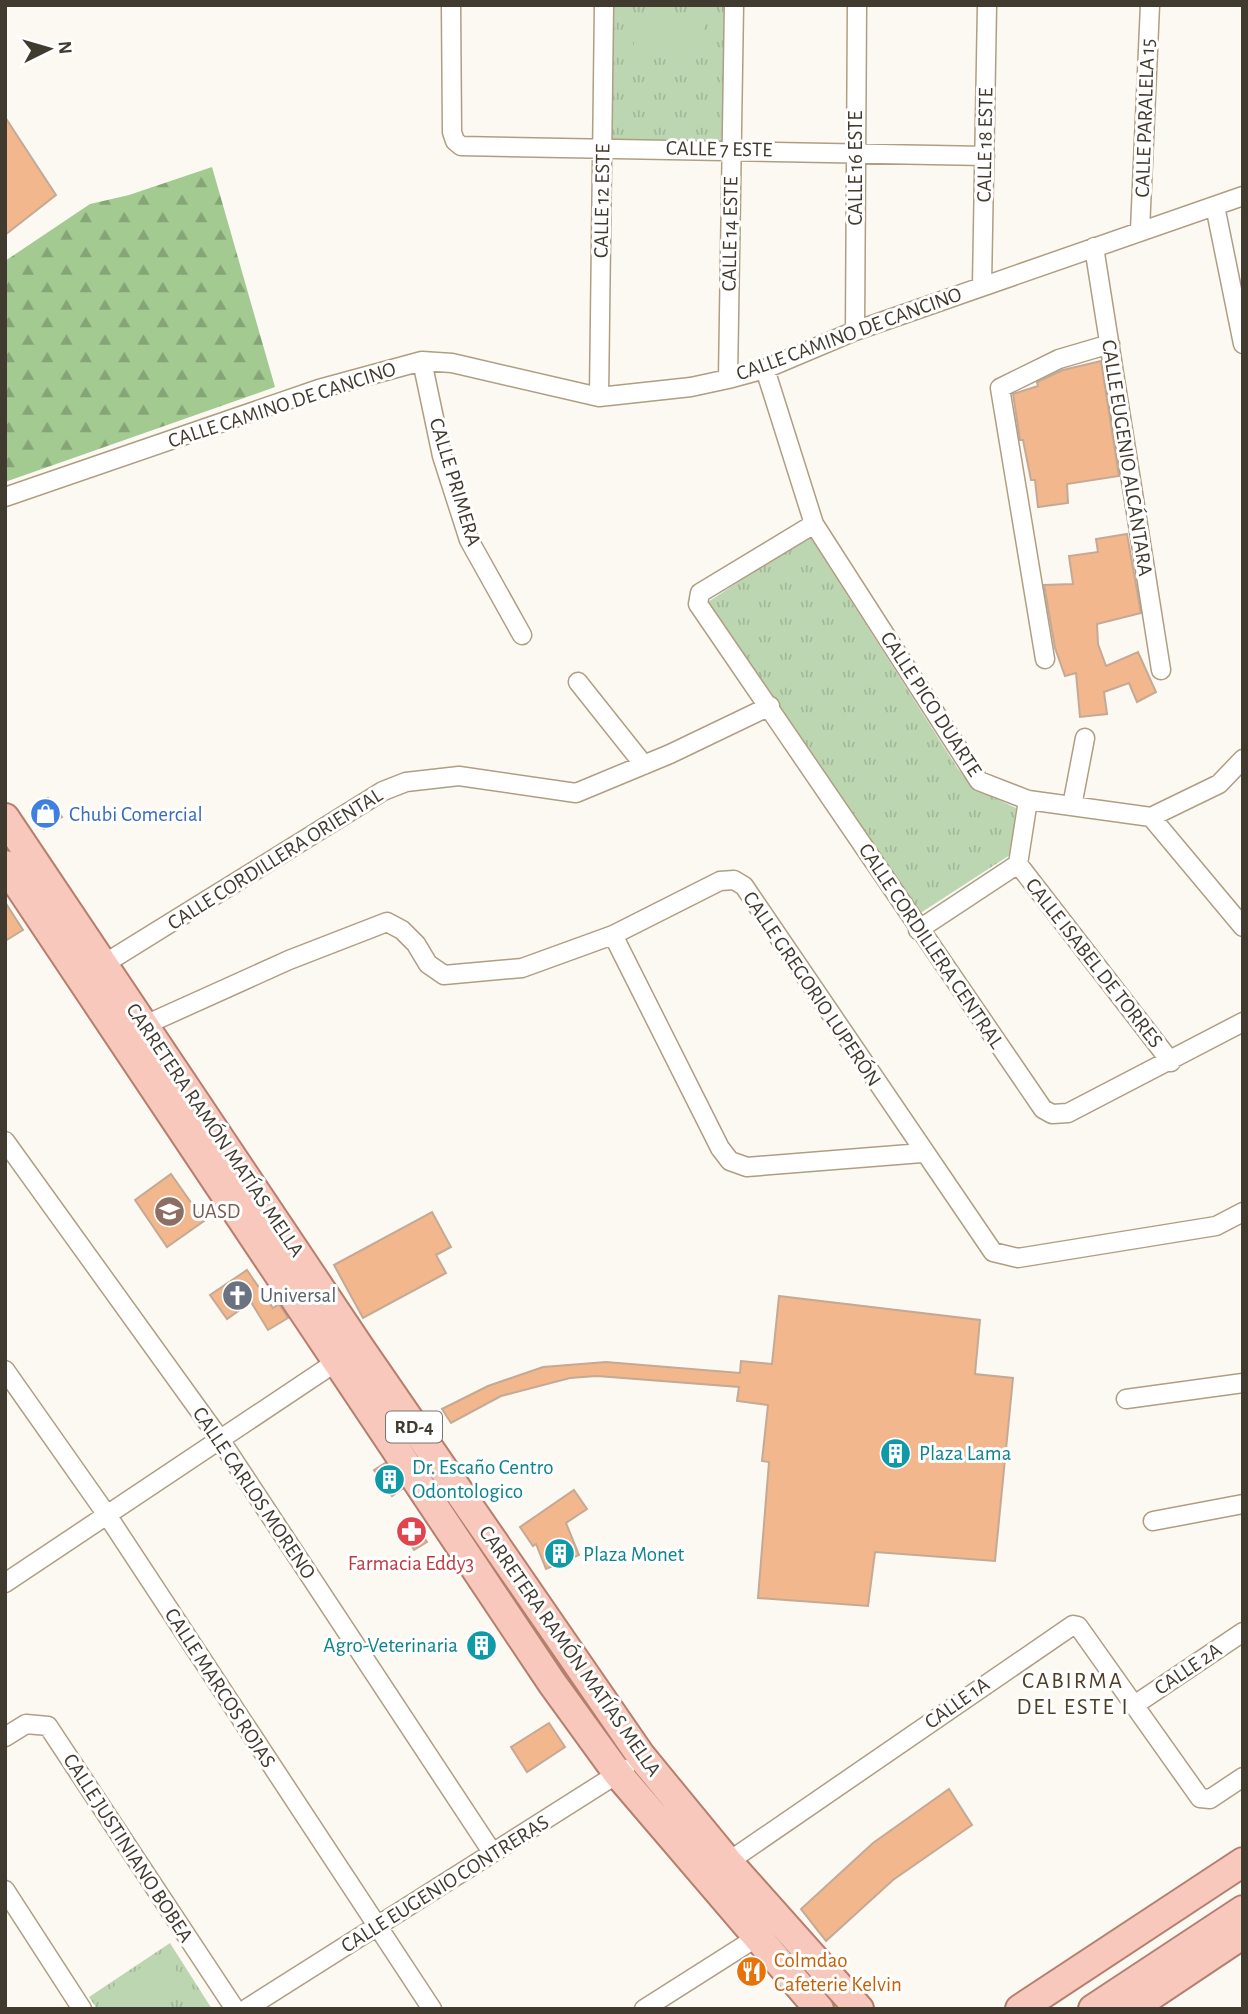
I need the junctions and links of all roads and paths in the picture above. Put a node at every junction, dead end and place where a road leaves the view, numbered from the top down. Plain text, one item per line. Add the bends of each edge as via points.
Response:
1 (451, 5) edge
2 (604, 5) edge
3 (734, 5) edge
4 (857, 5) edge
5 (987, 5) edge
6 (1150, 5) edge
7 (602, 147) junction
8 (732, 150) junction
9 (855, 152) junction
10 (985, 156) junction
11 (1243, 196) edge
12 (1215, 206) junction
13 (1140, 230) junction
14 (1094, 247) junction
15 (982, 285) junction
16 (1240, 312) edge
17 (855, 331) junction
18 (1110, 344) junction
19 (1243, 344) edge
20 (422, 361) junction
21 (765, 369) junction
22 (728, 379) junction
23 (599, 397) junction
24 (5, 497) edge
25 (814, 524) junction
26 (522, 635) dead end
27 (1045, 659) dead end
28 (1161, 670) dead end
29 (578, 682) dead end
30 (770, 706) junction
31 (1084, 738) dead end
32 (1243, 759) edge
33 (644, 765) junction
34 (1028, 800) junction
35 (1072, 806) junction
36 (1151, 817) junction
37 (5, 818) edge
38 (1018, 864) junction
39 (18, 880) edge
40 (1243, 928) edge
41 (918, 930) junction
42 (613, 935) junction
43 (104, 964) junction
44 (1243, 1022) edge
45 (145, 1025) junction
46 (1171, 1062) junction
47 (5, 1141) edge
48 (922, 1153) junction
49 (1243, 1212) edge
50 (348, 1354) junction
51 (5, 1370) edge
52 (1243, 1383) edge
53 (1126, 1398) dead end
54 (219, 1438) junction
55 (1243, 1504) edge
56 (107, 1515) junction
57 (1153, 1521) dead end
58 (5, 1583) edge
59 (1243, 1632) edge
60 (1133, 1706) junction
61 (5, 1737) edge
62 (641, 1756) junction
63 (618, 1774) junction
64 (1243, 1777) edge
65 (492, 1852) junction
66 (728, 1862) junction
67 (1243, 1863) edge
68 (1243, 1885) edge
69 (5, 1890) edge
70 (1243, 1910) edge
71 (376, 1927) junction
72 (1243, 1934) edge
73 (758, 1936) junction
74 (785, 1969) junction
75 (82, 2009) edge
76 (235, 2009) edge
77 (246, 2009) edge
78 (432, 2009) edge
79 (644, 2009) edge
80 (804, 2009) edge
81 (820, 2009) edge
82 (859, 2009) edge
83 (1020, 2009) edge
84 (1052, 2009) edge
85 (1093, 2009) edge
86 (1131, 2009) edge

1 - 7 street, CALLE 7 ESTE via 455,141 461,146
2 - 7 street, CALLE 12 ESTE
3 - 8 street, CALLE 14 ESTE
4 - 9 street, CALLE 16 ESTE
5 - 10 street, CALLE 18 ESTE
6 - 13 street, CALLE PARALELA 15
7 - 8 street, CALLE 7 ESTE
7 - 23 street, CALLE 12 ESTE
8 - 9 street, CALLE 7 ESTE
8 - 22 street, CALLE 14 ESTE
9 - 10 street, CALLE 7 ESTE
9 - 17 street, CALLE 16 ESTE
10 - 15 street, CALLE 18 ESTE
11 - 12 street, CALLE CAMINO DE CANCINO
12 - 13 street, CALLE CAMINO DE CANCINO
12 - 16 street
13 - 14 street, CALLE CAMINO DE CANCINO
14 - 15 street, CALLE CAMINO DE CANCINO
14 - 18 street, CALLE EUGENIO ALCÁNTARA
15 - 17 street, CALLE CAMINO DE CANCINO
16 - 19 street
17 - 21 street, CALLE CAMINO DE CANCINO
18 - 27 street via 1059,359 1000,388
18 - 28 street, CALLE EUGENIO ALCÁNTARA
20 - 23 street, CALLE CAMINO DE CANCINO via 452,363
20 - 24 street, CALLE CAMINO DE CANCINO via 319,389
20 - 26 street, CALLE PRIMERA via 442,456 468,540
21 - 22 street, CALLE CAMINO DE CANCINO
21 - 25 street, CALLE PICO DUARTE
22 - 23 street, CALLE CAMINO DE CANCINO
25 - 30 street, CALLE CORDILLERA CENTRAL via 697,597
25 - 34 street, CALLE PICO DUARTE via 979,781
29 - 33 street
30 - 33 street, CALLE CORDILLERA ORIENTAL
30 - 41 street, CALLE CORDILLERA CENTRAL
31 - 35 street
32 - 36 street via 1219,784
33 - 43 street, CALLE CORDILLERA ORIENTAL via 576,793 459,776 395,786
34 - 35 street, CALLE PICO DUARTE
34 - 38 street
35 - 36 street, CALLE PICO DUARTE
36 - 40 street
37 - 39 main road, CARRETERA RAMÓN MATÍAS MELLA / RD-4
38 - 41 street
38 - 46 street, CALLE ISABEL DE TORRES
39 - 43 main road, CARRETERA RAMÓN MATÍAS MELLA / RD-4
39 - 50 main road, CARRETERA RAMÓN MATÍAS MELLA / RD-4
41 - 46 street, CALLE CORDILLERA CENTRAL via 1043,1108 1052,1114 1068,1113
42 - 45 street, CALLE GREGORIO LUPERÓN via 522,968 444,975 428,964 402,930 387,922
42 - 48 street via 730,1161 747,1167
42 - 48 street, CALLE GREGORIO LUPERÓN via 720,881 739,882
43 - 45 main road, CARRETERA RAMÓN MATÍAS MELLA / RD-4
44 - 46 street, CALLE CORDILLERA CENTRAL
45 - 50 main road, CARRETERA RAMÓN MATÍAS MELLA / RD-4
47 - 54 street, CALLE CARLOS MORENO
48 - 49 street, CALLE GREGORIO LUPERÓN via 981,1238 1004,1257 1216,1226
50 - 54 street
50 - 62 main road, CARRETERA RAMÓN MATÍAS MELLA / RD-4
50 - 63 main road, CARRETERA RAMÓN MATÍAS MELLA / RD-4 via 552,1683
51 - 56 street, CALLE MARCOS ROJAS
52 - 53 street
54 - 56 street
54 - 65 street, CALLE CARLOS MORENO
55 - 57 street
56 - 58 street
56 - 71 street, CALLE MARCOS ROJAS
59 - 60 street, CALLE 2A
60 - 64 street, CALLE 1A via 1200,1798 1210,1799
60 - 66 street, CALLE 1A via 1078,1626 1068,1626
61 - 76 street, CALLE JUSTINIANO BOBEA via 26,1724 48,1726
62 - 63 street, CALLE EUGENIO CONTRERAS
62 - 66 main road, CARRETERA RAMÓN MATÍAS MELLA / RD-4
63 - 65 street, CALLE EUGENIO CONTRERAS
63 - 73 main road, CARRETERA RAMÓN MATÍAS MELLA / RD-4
65 - 71 street, CALLE EUGENIO CONTRERAS
66 - 82 main road, CARRETERA RAMÓN MATÍAS MELLA / RD-4
67 - 83 main road
68 - 84 main road
69 - 75 street
70 - 85 main road
71 - 77 street, CALLE EUGENIO CONTRERAS
71 - 78 street, CALLE MARCOS ROJAS
72 - 86 main road
73 - 74 main road, CARRETERA RAMÓN MATÍAS MELLA / RD-4
73 - 79 street
74 - 80 main road
74 - 81 main road, CARRETERA RAMÓN MATÍAS MELLA / RD-4

